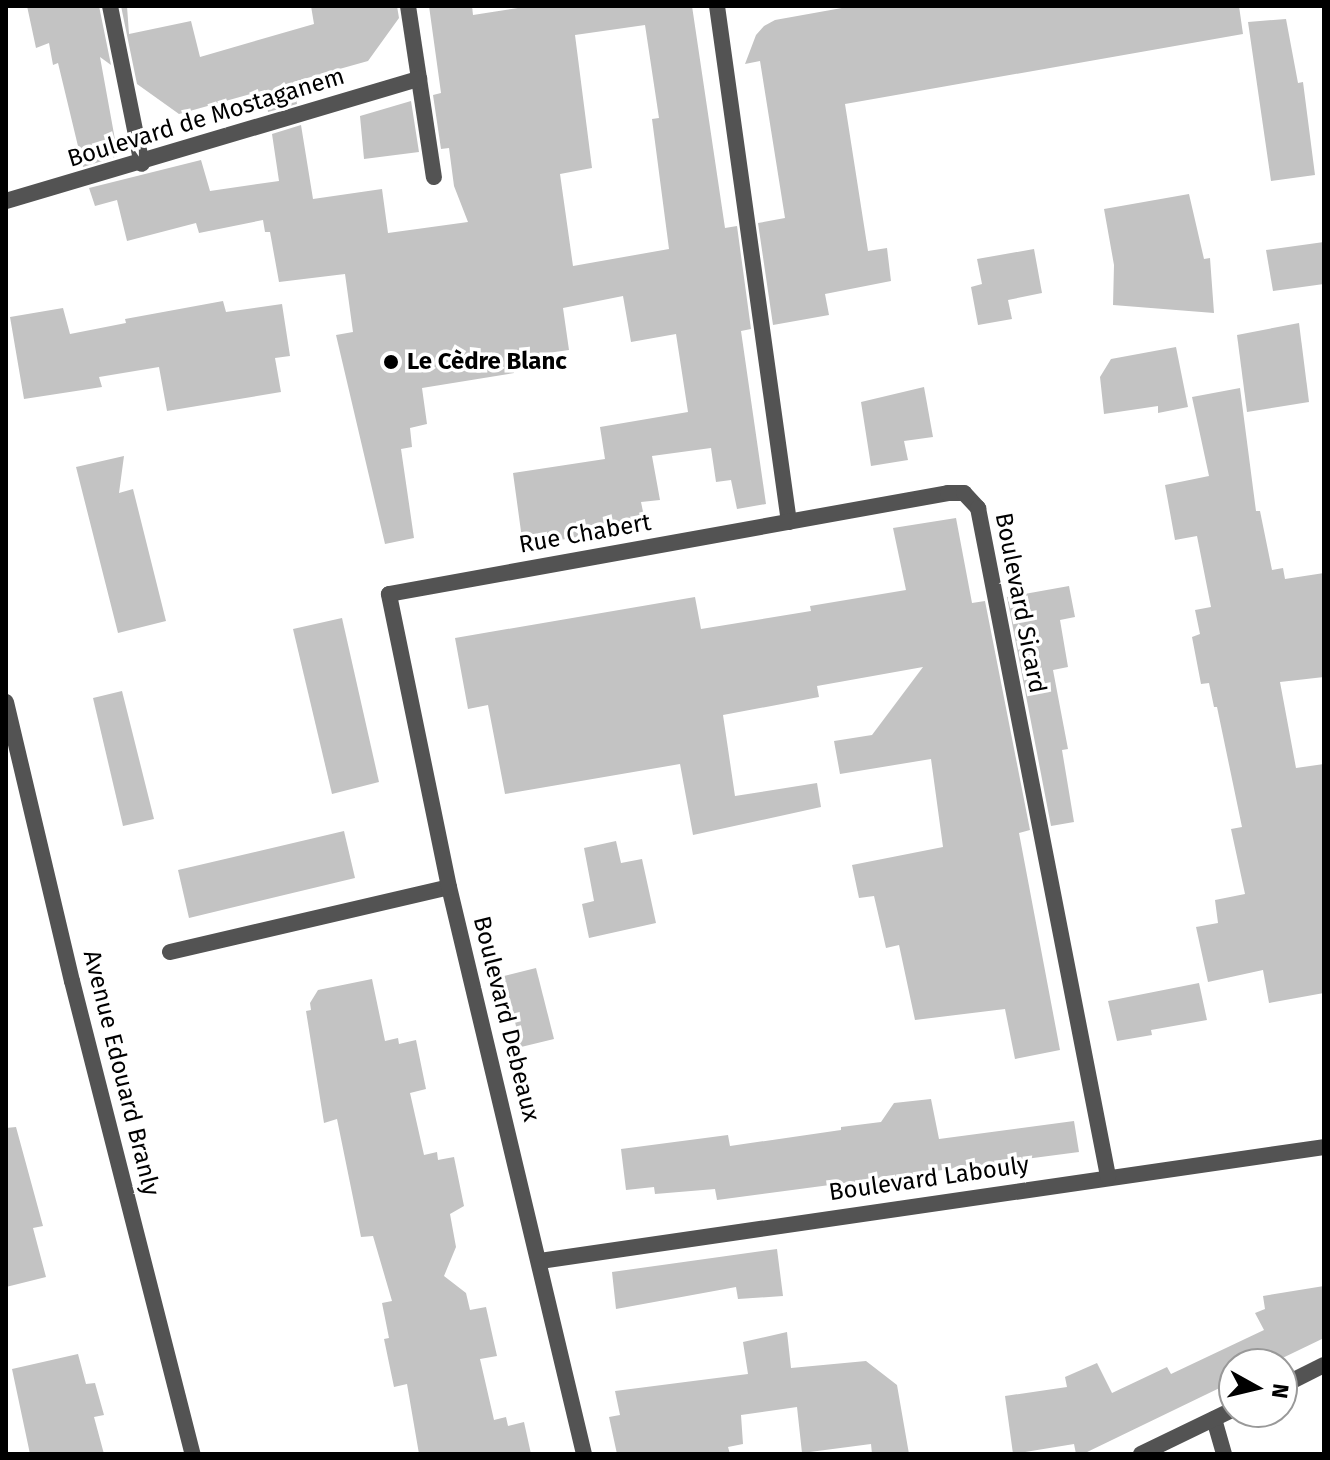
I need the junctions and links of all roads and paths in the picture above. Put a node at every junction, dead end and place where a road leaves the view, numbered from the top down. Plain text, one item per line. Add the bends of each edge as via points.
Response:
1 (110, 6) edge
2 (408, 6) edge
3 (717, 6) edge
4 (419, 79) junction
5 (142, 164) junction
6 (434, 177) dead end
7 (6, 201) edge
8 (789, 522) junction
9 (389, 594) joint
10 (6, 702) edge
11 (449, 887) junction
12 (170, 952) dead end
13 (1324, 1147) edge
14 (1108, 1176) junction
15 (540, 1261) junction
16 (1324, 1365) edge
17 (1298, 1378) edge
18 (1218, 1417) edge
19 (1214, 1419) junction
20 (193, 1454) edge
21 (584, 1454) edge
22 (1141, 1454) edge
23 (1224, 1454) edge

1 - 5 street
2 - 4 street
3 - 8 street
4 - 5 street, Boulevard de Mostaganem
4 - 6 street
5 - 7 street, Boulevard de Mostaganem
8 - 9 street, Rue Chabert
8 - 14 street, Boulevard Sicard via 948,493 964,493 978,508
9 - 11 street, Boulevard Debeaux
10 - 20 street, Avenue Edouard Branly
11 - 12 street
11 - 15 street, Boulevard Debeaux
13 - 14 street, Boulevard Labouly
14 - 15 street, Boulevard Labouly
15 - 21 street, Boulevard Debeaux
16 - 17 street
18 - 19 street
19 - 22 street
19 - 23 street

